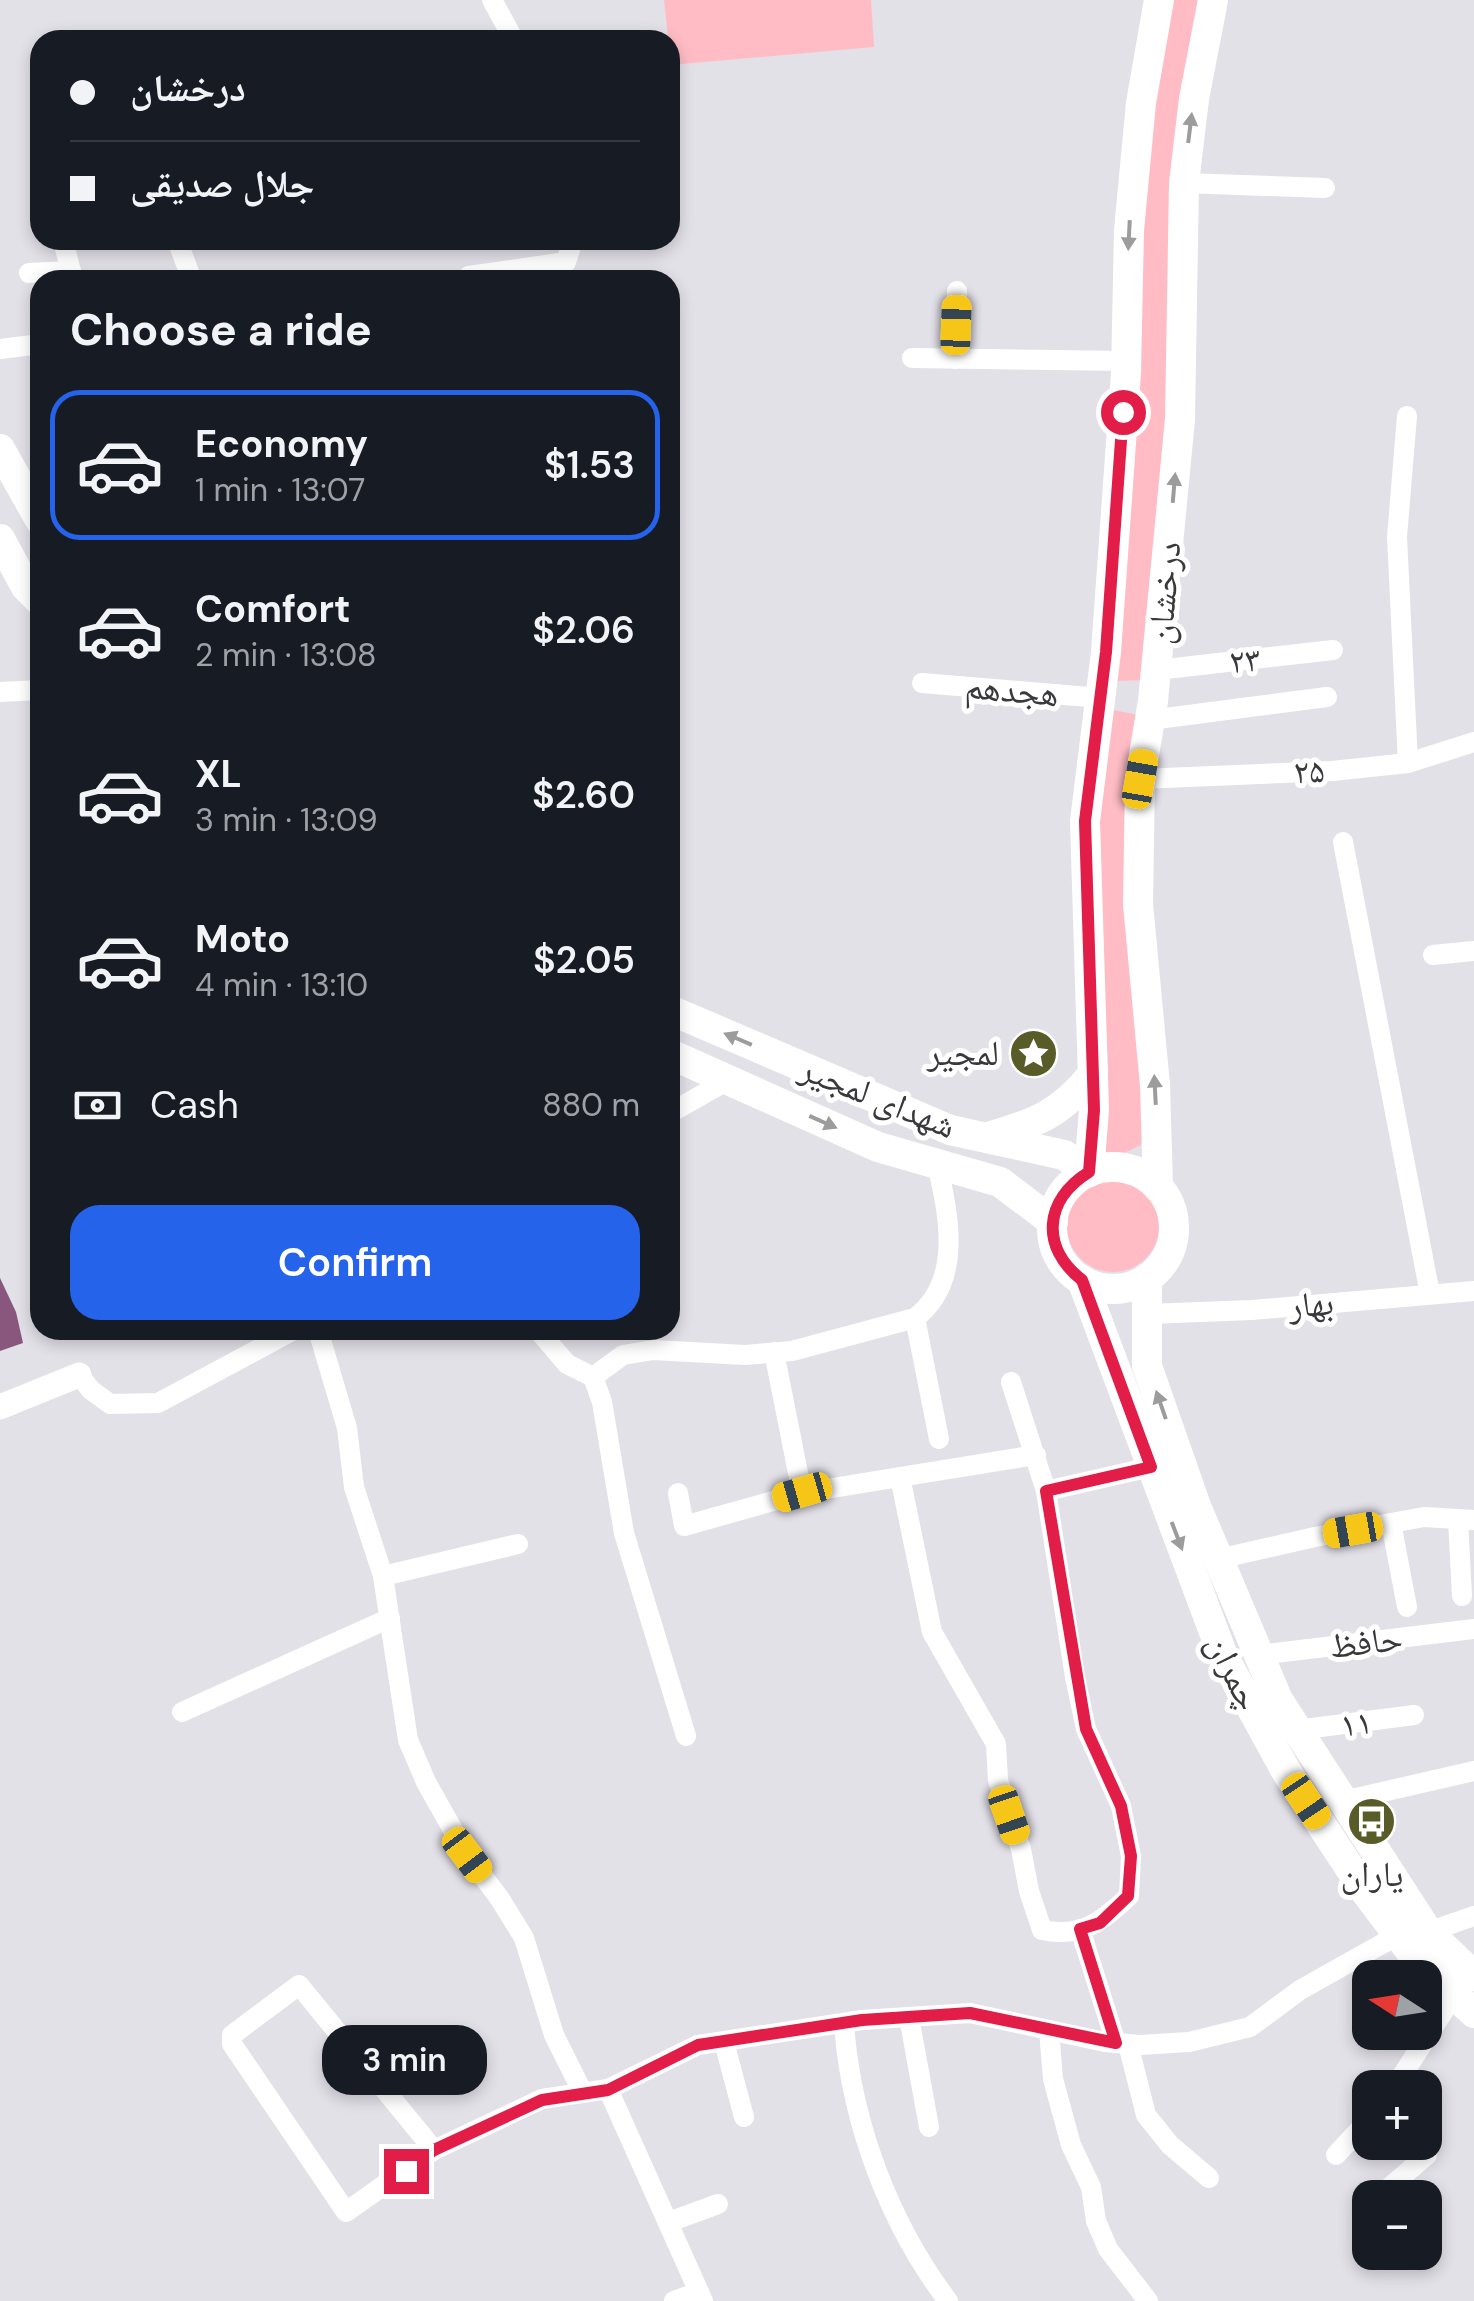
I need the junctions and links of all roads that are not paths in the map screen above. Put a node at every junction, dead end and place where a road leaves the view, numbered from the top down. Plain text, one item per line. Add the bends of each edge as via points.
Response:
1 (492, 0) edge
2 (1159, 0) edge
3 (1213, 0) edge
4 (508, 30) edge
5 (1184, 183) junction
6 (1326, 188) dead end
7 (570, 250) edge
8 (511, 270) edge
9 (957, 291) dead end
10 (30, 345) edge
11 (0, 349) edge
12 (912, 358) dead end
13 (956, 359) junction
14 (1126, 361) junction
15 (1407, 416) dead end
16 (0, 449) edge
17 (30, 502) edge
18 (0, 539) edge
19 (30, 590) edge
20 (1333, 650) dead end
21 (1157, 670) junction
22 (922, 683) dead end
23 (30, 690) edge
24 (0, 692) edge
25 (1326, 697) dead end
26 (1101, 698) junction
27 (1152, 711) junction
28 (1474, 742) edge
29 (1408, 763) junction
30 (1140, 779) junction
31 (1343, 842) dead end
32 (1474, 951) edge
33 (1433, 955) dead end
34 (680, 1014) edge
35 (680, 1058) edge
36 (1093, 1074) junction
37 (728, 1080) junction
38 (680, 1107) edge
39 (985, 1138) junction
40 (1031, 1148) junction
41 (937, 1164) junction
42 (1089, 1172) junction
43 (1158, 1187) junction
44 (1009, 1189) junction
45 (1053, 1222) junction
46 (1147, 1278) junction
47 (1082, 1280) junction
48 (1474, 1291) edge
49 (1430, 1294) junction
50 (1148, 1314) junction
51 (915, 1318) junction
52 (275, 1340) edge
53 (321, 1340) edge
54 (547, 1340) edge
55 (774, 1352) junction
56 (79, 1376) joint
57 (593, 1377) junction
58 (1010, 1382) dead end
59 (0, 1408) edge
60 (939, 1439) dead end
61 (1036, 1455) junction
62 (1151, 1467) junction
63 (900, 1477) junction
64 (1046, 1491) junction
65 (802, 1492) junction
66 (678, 1493) dead end
67 (1466, 1520) edge
68 (1391, 1523) junction
69 (518, 1544) dead end
70 (1218, 1559) junction
71 (383, 1576) junction
72 (1462, 1596) dead end
73 (1406, 1607) dead end
74 (390, 1618) junction
75 (1474, 1629) edge
76 (1259, 1655) junction
77 (182, 1712) dead end
78 (1414, 1714) dead end
79 (1298, 1730) junction
80 (686, 1736) dead end
81 (1474, 1771) edge
82 (1343, 1801) junction
83 (1474, 1916) edge
84 (1080, 1929) junction
85 (1413, 1933) junction
86 (1467, 1995) edge
87 (909, 2017) junction
88 (844, 2024) junction
89 (1049, 2030) junction
90 (724, 2042) junction
91 (1122, 2043) junction
92 (1408, 2070) edge
93 (608, 2090) junction
94 (584, 2093) junction
95 (744, 2117) dead end
96 (929, 2126) dead end
97 (1352, 2138) edge
98 (434, 2150) junction
99 (1336, 2155) dead end
100 (1422, 2160) edge
101 (1209, 2178) dead end
102 (1398, 2180) edge
103 (718, 2204) dead end
104 (669, 2222) junction
105 (701, 2296) edge
106 (674, 2301) edge
107 (948, 2301) edge
108 (1148, 2301) edge

1 - 4 street
2 -> 14 main road, درخشان via 1129,230
5 -> 3 main road, درخشان
5 - 6 street
21 -> 5 main road, درخشان via 1180,420
7 - 8 street via 566,262
9 - 13 street
10 - 11 street
12 - 13 street
13 - 14 street
14 - 26 main road, درخشان
15 - 29 street via 1397,536
16 - 17 main road
18 - 19 main road
20 - 21 street, ۲۳
21 - 27 main road, درخشان
22 - 26 street, هجدهم
23 - 24 street
25 - 27 street
26 - 27 main road
26 - 36 main road, درخشان via 1085,821
27 - 30 main road, درخشان
28 - 29 street, ۲۵
29 - 30 street, ۲۵
43 -> 30 main road, درخشان via 1138,904
31 - 49 street
32 - 33 street
39 -> 34 main road, شهدای لمجیر via 950,1130
35 - 37 main road, شهدای لمجیر
36 - 39 main road via 1070,1102 1041,1121
36 - 42 main road, درخشان
37 - 38 street
37 -> 41 main road, شهدای لمجیر via 878,1146
39 - 40 main road, شهدای لمجیر
40 - 42 main road, شهدای لمجیر via 1064,1156
40 - 44 main road via 1034,1181
41 - 44 main road, شهدای لمجیر
41 - 51 street via 947,1261 943,1285
42 - 43 main road via 1126,1168
42 - 45 main road via 1064,1192
43 - 46 main road via 1174,1224 1172,1245
44 - 45 main road, شهدای لمجیر
45 - 47 main road via 1059,1255
46 - 47 main road via 1115,1289
46 - 50 main road, چمران
47 - 62 main road, چمران
48 - 49 street, بهار
49 - 50 street, بهار
70 -> 50 main road, چمران via 1148,1366
51 - 55 street
51 - 60 street
52 - 56 street via 158,1403 110,1404
53 - 71 street via 348,1428 354,1487
54 - 57 street via 567,1364
55 - 57 street via 654,1350 624,1355
55 - 65 street
56 - 59 street
57 - 80 street via 624,1534
58 - 61 street
61 - 63 street
61 - 64 street
62 - 64 street
62 -> 85 main road, چمران via 1223,1656 1286,1771
63 - 65 street
63 - 84 street via 932,1632 996,1744 998,1780 1042,1930
64 - 84 street via 1086,1729 1121,1806 1131,1856 1128,1896 1100,1923
65 - 66 street via 684,1526
67 - 68 street
67 - 72 street
68 - 70 street
68 - 73 street
69 - 71 street
70 - 76 main road, چمران
71 - 74 street
74 - 77 street
74 - 94 street via 408,1740 467,1855 524,1938 554,2035
75 - 76 street, حافظ
76 - 79 main road, چمران
78 - 79 street, ۱۱
79 - 82 main road, چمران
81 - 82 street
82 - 85 main road, چمران
83 - 85 street
84 - 91 street
85 - 86 main road, چمران via 1420,1964
85 - 91 street via 1300,1990 1250,2027 1189,2042
86 - 92 street
87 - 88 street
87 - 89 street via 970,2013
87 - 96 street
88 - 90 street
88 - 107 street via 847,2064 881,2182
89 - 91 street
89 - 108 street via 1053,2079 1070,2146 1092,2187 1096,2221 1108,2249
90 - 93 street via 698,2045
90 - 95 street
91 - 101 street via 1146,2115
93 - 94 street
93 - 104 street
94 - 98 street via 542,2100
97 - 99 street
98 - 98 street via 346,2212 230,2039 294,1986 302,1988
100 - 102 street
103 - 104 street
104 - 105 street
105 - 106 street

